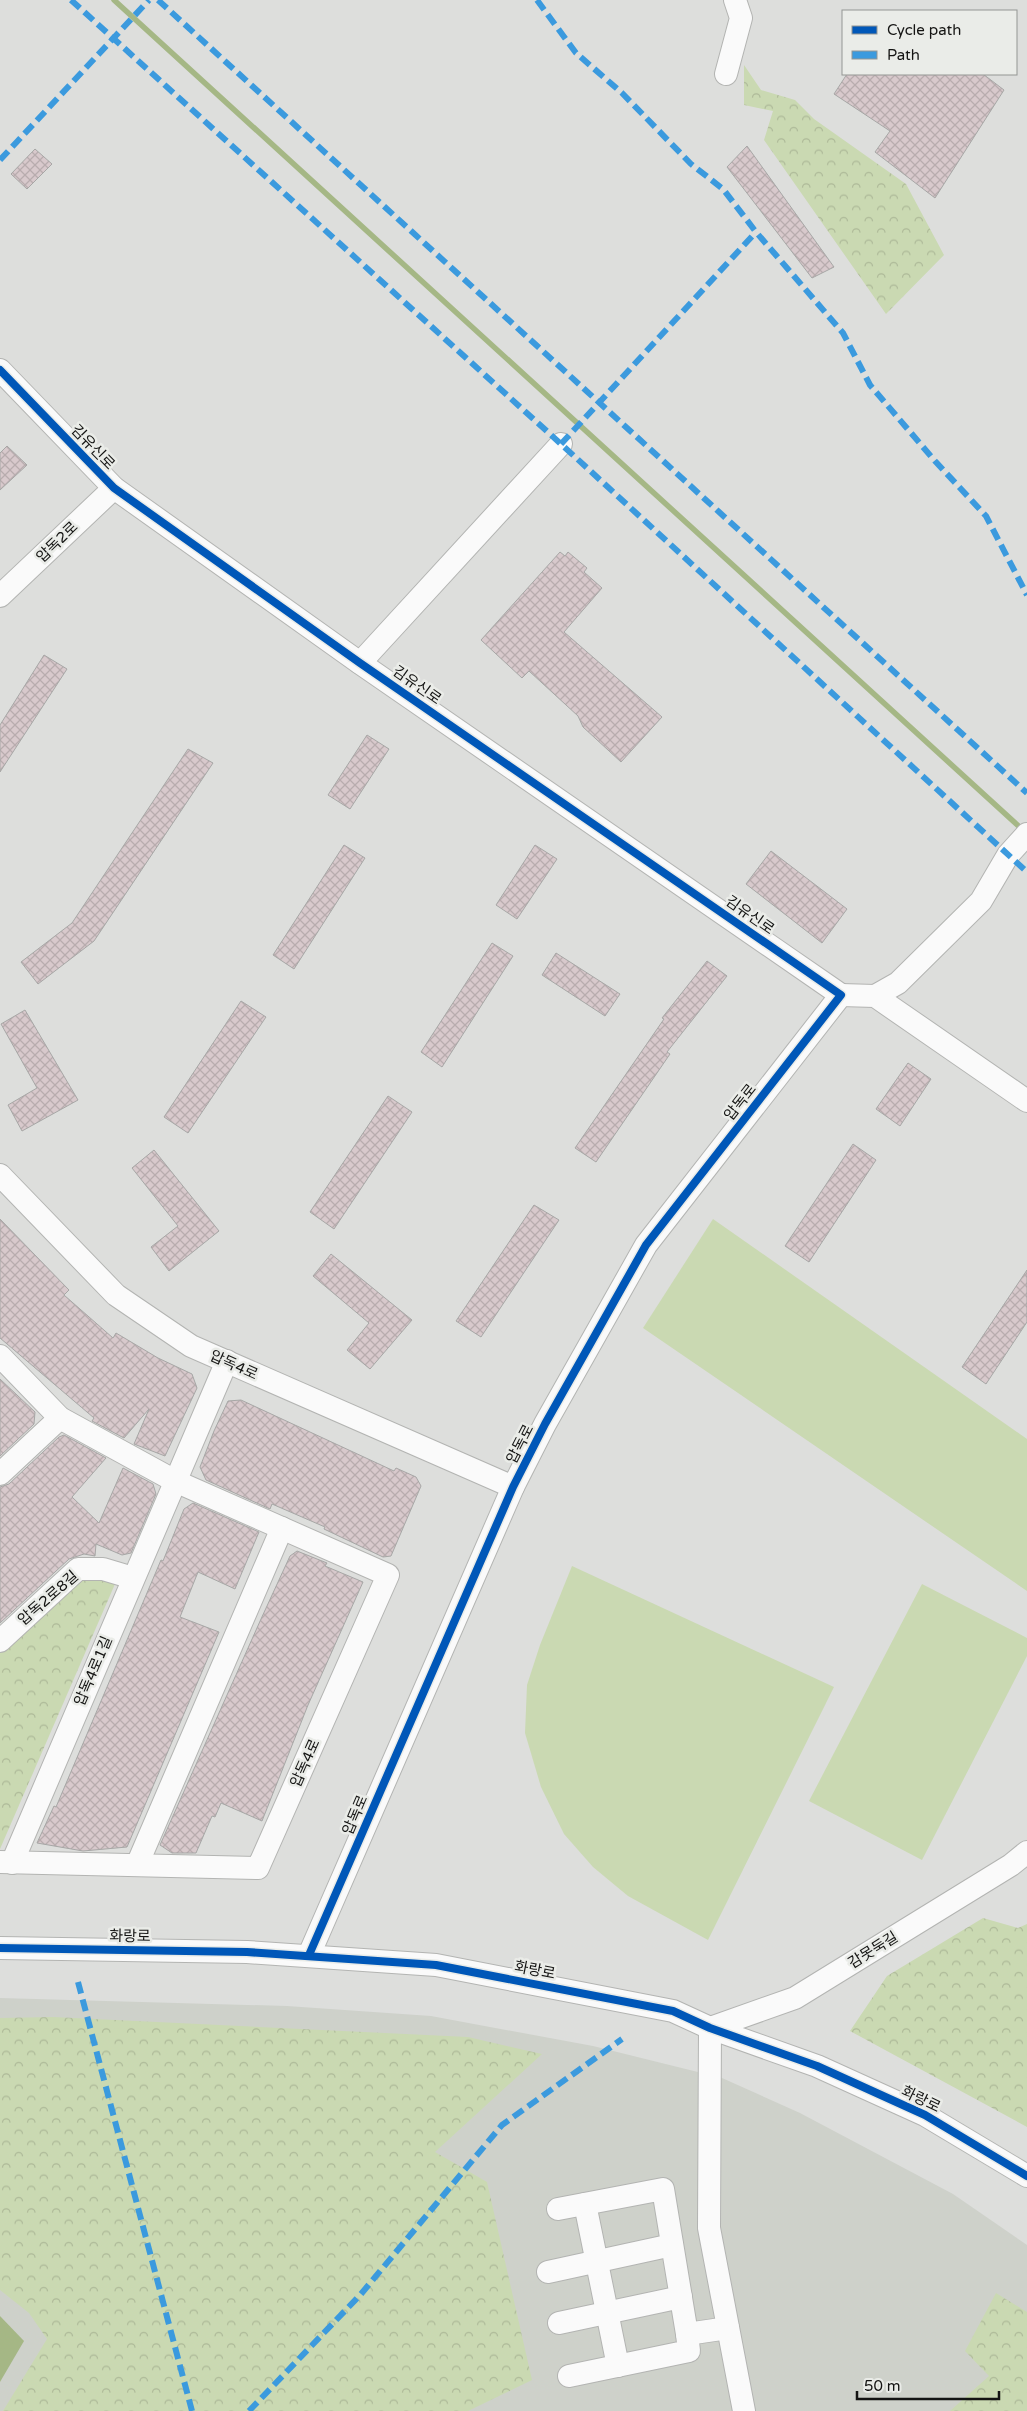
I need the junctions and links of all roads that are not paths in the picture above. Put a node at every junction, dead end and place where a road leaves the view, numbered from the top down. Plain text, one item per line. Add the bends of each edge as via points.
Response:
1 (734, 0) edge
2 (726, 74) dead end
3 (0, 370) edge
4 (561, 444) dead end
5 (114, 488) junction
6 (0, 596) edge
7 (360, 663) junction
8 (1023, 839) edge
9 (841, 995) junction
10 (875, 996) junction
11 (1027, 1101) edge
12 (0, 1175) edge
13 (0, 1356) edge
14 (227, 1362) junction
15 (60, 1418) junction
16 (0, 1474) edge
17 (175, 1481) junction
18 (513, 1488) junction
19 (282, 1528) junction
20 (132, 1578) junction
21 (0, 1641) edge
22 (1027, 1852) edge
23 (6, 1863) edge
24 (137, 1865) junction
25 (0, 1948) edge
26 (310, 1955) junction
27 (710, 2028) junction
28 (1027, 2176) edge
29 (585, 2204) junction
30 (558, 2209) dead end
31 (672, 2246) junction
32 (596, 2262) junction
33 (548, 2272) dead end
34 (681, 2297) junction
35 (607, 2313) junction
36 (559, 2323) dead end
37 (728, 2328) junction
38 (687, 2334) junction
39 (618, 2366) junction
40 (569, 2376) dead end
41 (744, 2411) edge

1 - 2 street via 741,18
3 - 5 street, 김유신로
4 - 7 street
5 - 6 street, 압독2로
5 - 7 street, 김유신로
7 - 9 street, 김유신로
8 - 10 street via 1008,855 981,901 898,983
9 - 10 street
9 - 18 street, 압독로 via 646,1245 545,1424
10 - 11 street
12 - 14 street, 압독4로 via 116,1295 191,1346
13 - 15 street
14 - 17 street, 압독4로1길
14 - 18 street, 압독4로
15 - 16 street
15 - 17 street
17 - 19 street
17 - 20 street, 압독4로1길
18 - 26 street, 압독로
19 - 24 street
19 - 24 street, 압독4로 via 388,1575 258,1868
20 - 21 street, 압독2로8길 via 102,1569 78,1569
20 - 23 street, 압독4로1길
22 - 27 street, 감못둑길 via 795,1998
23 - 24 street
25 - 26 street, 화랑로
26 - 27 street, 화랑로 via 445,1967 673,2011
27 - 28 street, 화랑로 via 817,2066 925,2115
27 - 37 street via 709,2228
29 - 30 street
29 - 31 street via 663,2189
29 - 32 street
31 - 32 street
31 - 34 street
32 - 33 street
32 - 35 street
34 - 35 street
34 - 38 street
35 - 36 street
35 - 39 street
37 - 38 street
37 - 41 street
38 - 39 street via 689,2351
39 - 40 street

